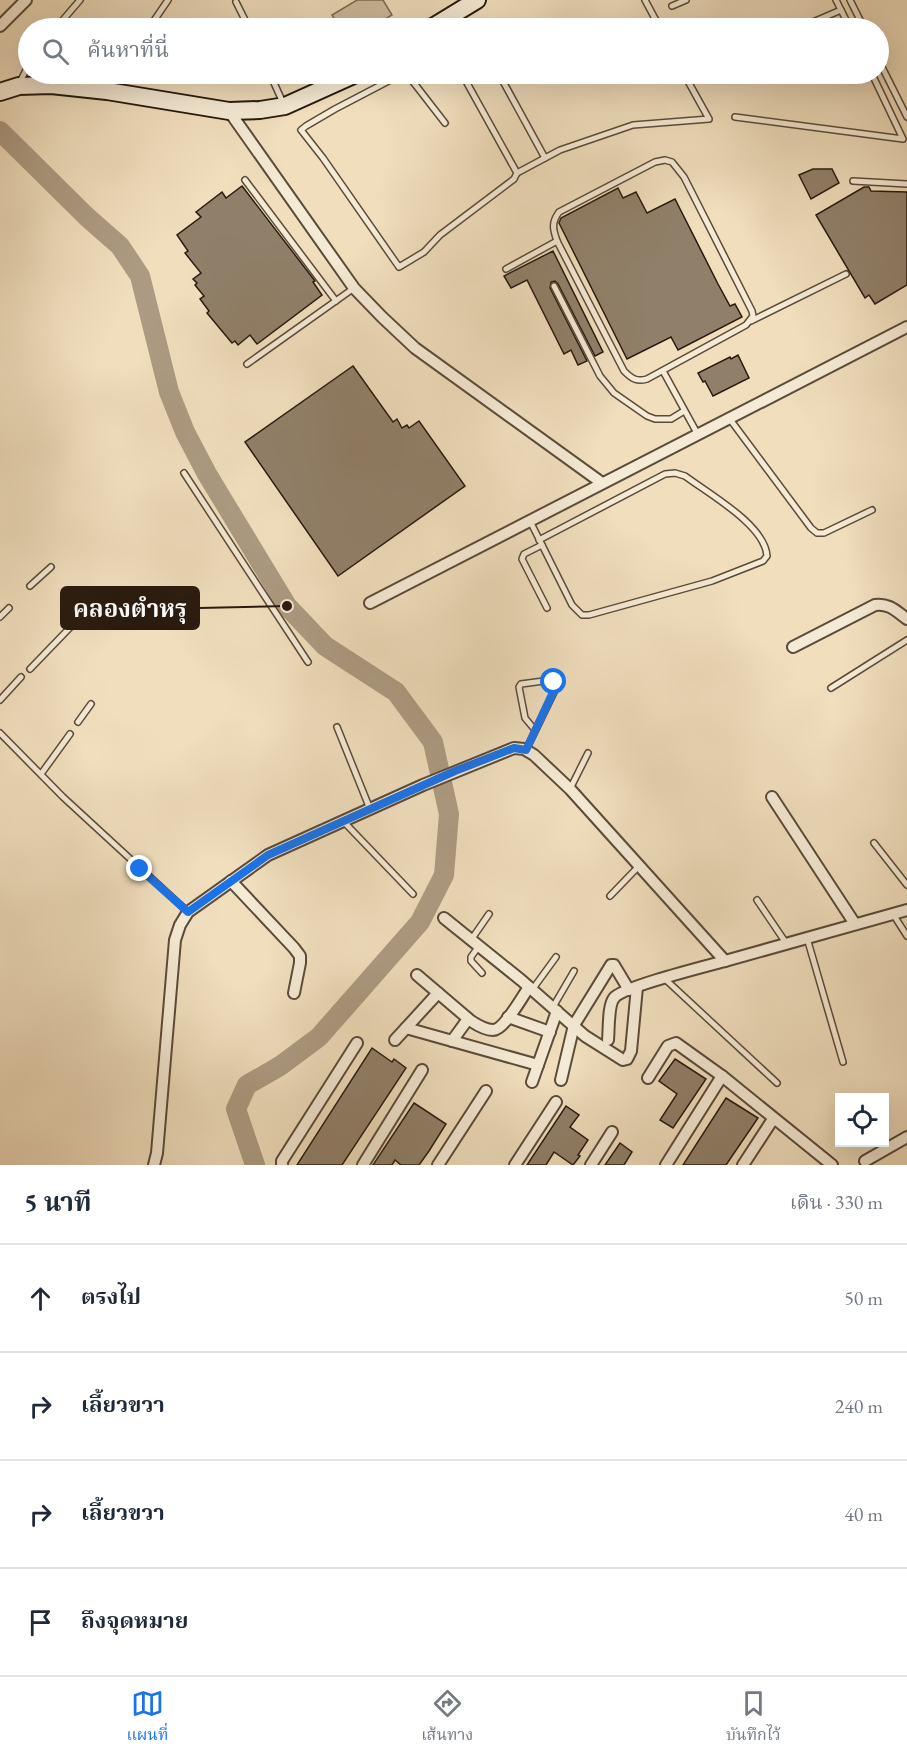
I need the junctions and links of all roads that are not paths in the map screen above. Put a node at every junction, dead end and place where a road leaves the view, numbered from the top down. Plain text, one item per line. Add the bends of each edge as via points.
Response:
1 (26, 0) edge
2 (80, 0) edge
3 (168, 0) edge
4 (477, 0) edge
5 (645, 0) edge
6 (686, 0) edge
7 (836, 0) edge
8 (850, 0) edge
9 (237, 2) dead end
10 (672, 6) dead end
11 (841, 10) junction
12 (65, 18) edge
13 (156, 18) edge
14 (244, 18) edge
15 (447, 18) edge
16 (655, 18) edge
17 (822, 18) edge
18 (845, 18) edge
19 (859, 18) edge
20 (0, 26) edge
21 (889, 77) edge
22 (112, 84) edge
23 (275, 84) edge
24 (334, 84) edge
25 (383, 84) edge
26 (415, 84) edge
27 (468, 84) edge
28 (504, 84) edge
29 (690, 84) edge
30 (877, 84) edge
31 (19, 86) joint
32 (107, 90) junction
33 (0, 92) edge
34 (904, 104) edge
35 (285, 106) junction
36 (229, 111) junction
37 (735, 117) dead end
38 (907, 117) edge
39 (445, 123) dead end
40 (545, 158) junction
41 (517, 174) junction
42 (245, 180) dead end
43 (853, 181) dead end
44 (907, 184) edge
45 (557, 241) junction
46 (506, 269) dead end
47 (846, 274) dead end
48 (554, 286) dead end
49 (354, 288) junction
50 (336, 301) junction
51 (751, 321) junction
52 (907, 327) edge
53 (247, 364) dead end
54 (663, 371) junction
55 (684, 411) junction
56 (729, 417) junction
57 (697, 433) junction
58 (184, 473) dead end
59 (602, 483) junction
60 (872, 510) dead end
61 (530, 521) junction
62 (541, 543) junction
63 (51, 567) dead end
64 (30, 586) dead end
65 (370, 603) dead end
66 (9, 608) dead end
67 (547, 608) dead end
68 (84, 613) dead end
69 (0, 617) edge
70 (907, 619) edge
71 (907, 640) edge
72 (793, 647) dead end
73 (308, 662) dead end
74 (30, 669) dead end
75 (21, 677) dead end
76 (831, 688) dead end
77 (0, 700) edge
78 (91, 704) dead end
79 (78, 722) dead end
80 (337, 727) dead end
81 (536, 730) junction
82 (0, 733) edge
83 (70, 734) dead end
84 (526, 750) junction
85 (588, 753) dead end
86 (41, 774) junction
87 (570, 789) junction
88 (772, 796) dead end
89 (370, 809) junction
90 (343, 821) junction
91 (874, 843) dead end
92 (639, 866) junction
93 (231, 881) junction
94 (907, 885) edge
95 (413, 894) dead end
96 (610, 896) dead end
97 (757, 900) dead end
98 (907, 910) edge
99 (188, 912) junction
100 (489, 914) dead end
101 (893, 914) junction
102 (444, 918) dead end
103 (855, 924) junction
104 (907, 936) edge
105 (807, 938) junction
106 (475, 943) junction
107 (787, 944) junction
108 (556, 957) dead end
109 (725, 961) junction
110 (574, 971) dead end
111 (482, 973) dead end
112 (417, 975) dead end
113 (665, 979) junction
114 (531, 988) junction
115 (633, 989) junction
116 (294, 993) dead end
117 (438, 993) junction
118 (555, 1009) junction
119 (508, 1017) junction
120 (468, 1019) junction
121 (574, 1025) junction
122 (406, 1028) junction
123 (550, 1032) junction
124 (395, 1040) dead end
125 (608, 1040) dead end
126 (452, 1041) junction
127 (357, 1043) dead end
128 (843, 1062) dead end
129 (538, 1065) junction
130 (422, 1070) dead end
131 (722, 1076) junction
132 (648, 1078) dead end
133 (561, 1080) dead end
134 (532, 1082) dead end
135 (777, 1083) dead end
136 (486, 1091) dead end
137 (556, 1102) dead end
138 (773, 1119) junction
139 (612, 1132) dead end
140 (907, 1137) edge
141 (865, 1161) dead end
142 (826, 1163) edge
143 (154, 1165) edge
144 (282, 1165) edge
145 (363, 1165) edge
146 (438, 1165) edge
147 (515, 1165) edge
148 (591, 1165) edge
149 (666, 1165) edge
150 (743, 1165) edge

1 - 20 street
2 - 12 lane
3 - 13 lane
4 - 15 street
5 - 16 lane
6 - 10 lane
7 - 11 lane
8 - 19 lane
9 - 14 lane
11 - 17 lane
11 - 18 lane
21 - 34 lane
22 - 32 lane
23 - 35 lane
24 - 35 street
25 - 41 lane via 301,130 399,267 424,252
26 - 39 lane
27 - 41 lane
28 - 40 lane
29 - 40 lane via 709,119 633,125
30 - 37 lane via 903,139
31 - 32 street
31 - 33 street
32 - 36 street
34 - 38 lane
35 - 36 street
36 - 49 street
40 - 41 lane
42 - 50 lane
43 - 44 lane
45 - 46 lane
45 - 51 lane via 552,227 559,212 655,162 672,162 684,177 752,311
45 - 54 lane via 624,371 639,381
47 - 51 lane
48 - 55 lane via 600,376 614,393 656,419 671,419
49 - 50 lane
49 - 59 street via 415,348
50 - 53 lane
51 - 54 lane
52 - 56 street
54 - 55 lane
55 - 57 lane
56 - 57 street
56 - 60 lane via 817,533
57 - 59 street
58 - 73 lane
59 - 61 street
61 - 62 lane
61 - 65 street
62 - 62 lane via 665,474 675,473 686,476 751,525 767,556 712,581 582,615 572,605
62 - 67 lane via 522,559
63 - 64 lane
66 - 69 lane
68 - 74 lane
70 - 72 street via 890,606 875,605
71 - 76 lane
75 - 77 lane
78 - 79 lane
80 - 89 lane
81 - 81 lane via 525,718 519,687 550,680 556,686
81 - 84 lane
82 - 86 lane
83 - 86 lane
84 - 87 street
84 - 89 street via 514,748
85 - 87 lane
86 - 99 lane
87 - 92 street
88 - 103 street
89 - 90 street
90 - 93 street via 268,855
90 - 95 lane
91 - 94 lane
92 - 96 lane
92 - 109 street
93 - 99 street
93 - 116 street via 300,956
97 - 107 lane
98 - 101 street
99 - 143 street via 175,940
100 - 106 lane
101 - 103 street
101 - 104 lane
102 - 106 street
103 - 105 street
105 - 107 street
105 - 128 lane
106 - 111 lane via 471,961
106 - 114 street
107 - 109 street
108 - 114 lane
109 - 113 street
110 - 118 lane
112 - 117 street
113 - 115 street
113 - 135 lane
114 - 118 street
114 - 119 street
115 - 121 street via 614,964 610,965
115 - 121 street via 631,1051 627,1059 604,1048
115 - 125 street via 613,998
117 - 120 street
117 - 122 street
118 - 121 street
118 - 123 street
119 - 120 street via 501,1028 493,1030
119 - 123 street
120 - 126 street
121 - 133 street
122 - 124 street
122 - 126 street
123 - 129 street
126 - 129 street
127 - 144 street
129 - 134 street
130 - 145 street
131 - 132 street via 676,1043 668,1046
131 - 138 street
131 - 149 street
136 - 146 street
137 - 147 street
138 - 142 street
138 - 150 street
139 - 148 street
140 - 141 street

